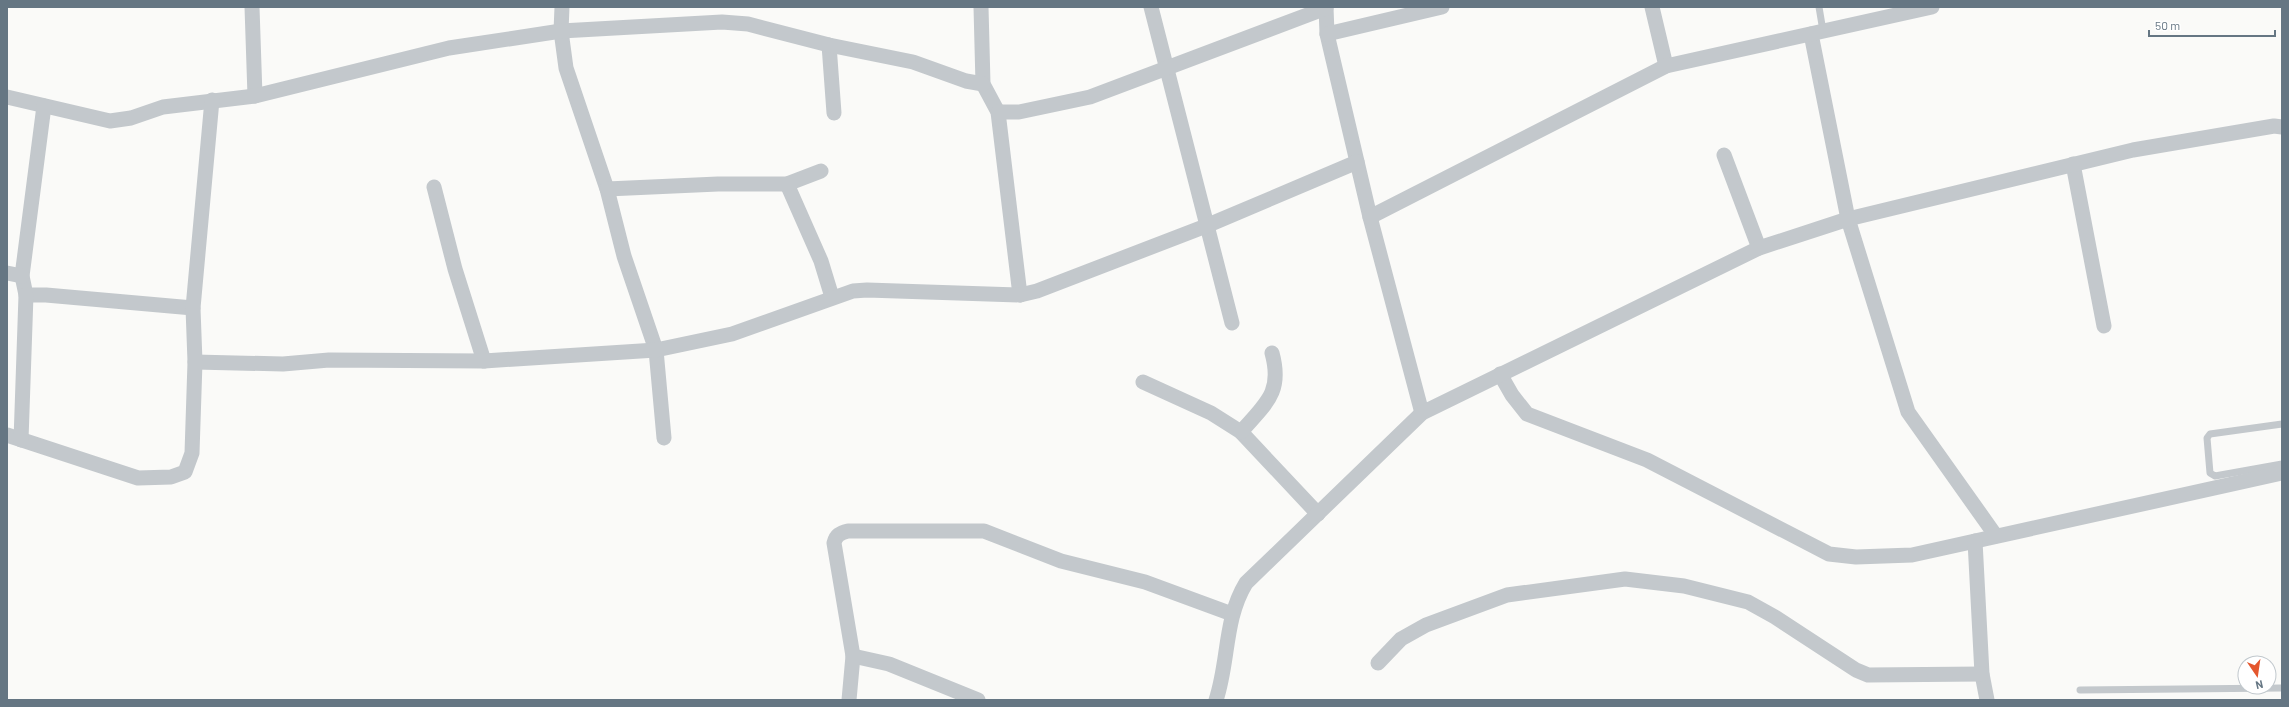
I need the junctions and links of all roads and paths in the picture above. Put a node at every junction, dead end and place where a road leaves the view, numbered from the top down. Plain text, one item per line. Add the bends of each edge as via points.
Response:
1 (252, 7) edge
2 (562, 7) edge
3 (981, 7) edge
4 (1151, 7) edge
5 (1326, 7) edge
6 (1442, 7) edge
7 (1652, 7) edge
8 (1819, 7) edge
9 (1923, 8) edge
10 (561, 31) junction
11 (1817, 32) junction
12 (1327, 34) junction
13 (829, 45) junction
14 (1666, 66) junction
15 (1166, 68) junction
16 (982, 84) junction
17 (255, 96) junction
18 (7, 97) edge
19 (212, 100) junction
20 (44, 106) junction
21 (998, 112) junction
22 (834, 113) dead end
23 (2282, 127) edge
24 (1724, 155) dead end
25 (1357, 162) junction
26 (2073, 164) junction
27 (822, 171) dead end
28 (787, 184) junction
29 (434, 187) dead end
30 (607, 189) junction
31 (1370, 217) junction
32 (1848, 219) junction
33 (1206, 226) junction
34 (1759, 248) junction
35 (14, 275) edge
36 (26, 295) junction
37 (1020, 295) junction
38 (832, 297) junction
39 (193, 308) junction
40 (1232, 323) dead end
41 (2104, 326) dead end
42 (656, 350) junction
43 (1272, 353) dead end
44 (484, 361) junction
45 (195, 362) junction
46 (1500, 374) junction
47 (1143, 382) dead end
48 (1422, 413) junction
49 (2282, 424) edge
50 (1242, 432) junction
51 (14, 437) edge
52 (664, 438) dead end
53 (2282, 464) edge
54 (2282, 473) edge
55 (1318, 514) junction
56 (1996, 536) junction
57 (1975, 541) junction
58 (1232, 614) junction
59 (853, 656) junction
60 (1378, 663) dead end
61 (1982, 674) junction
62 (2282, 688) edge
63 (2080, 690) dead end
64 (849, 700) edge
65 (978, 700) edge
66 (1216, 700) edge
67 (1987, 700) edge

1 - 17 street
2 - 10 street
3 - 16 street
4 - 15 street
5 - 12 street
5 - 15 street
6 - 12 street
7 - 14 street
8 - 11 lane
9 - 11 street
10 - 13 street via 722,22 748,24
10 - 17 street via 449,48
10 - 30 street via 566,68
11 - 14 street
11 - 32 street
12 - 25 street
13 - 16 street via 913,62 966,81
13 - 22 street
14 - 31 street
15 - 21 street via 1090,97 1018,112
15 - 33 street
16 - 21 street
17 - 19 street
18 - 20 street
19 - 20 street via 163,107 131,118 110,121
19 - 39 street
20 - 35 street
21 - 37 street
23 - 26 street via 2274,126 2133,150
24 - 34 street
25 - 31 street
25 - 33 street
26 - 32 street
26 - 41 street
27 - 28 street
28 - 30 street
28 - 38 street via 821,261
29 - 44 street via 455,269
30 - 42 street via 624,256
31 - 48 street
32 - 34 street
32 - 56 street via 1908,412
33 - 37 street via 1037,291
33 - 40 street
34 - 46 street
35 - 36 street
36 - 39 street
36 - 51 street
37 - 38 street via 867,290
38 - 42 street via 732,334
39 - 45 street
42 - 44 street
42 - 52 street
43 - 50 street via 1276,379 1271,398
44 - 45 street via 329,360 283,364
45 - 51 street via 192,453 185,472 171,477 138,478
46 - 48 street
46 - 57 street via 1527,414 1647,460 1829,554 1856,557 1912,555
47 - 50 street via 1218,417
48 - 55 street
49 - 53 lane via 2210,434 2207,438 2210,473 2215,476
50 - 55 street
54 - 56 street
55 - 58 street via 1246,583
56 - 57 street
57 - 61 street
58 - 59 street via 1145,582 1061,562 984,531 848,531 840,533 834,543
58 - 66 street via 1223,681
59 - 64 street
59 - 65 street via 889,664
60 - 61 street via 1401,639 1426,625 1507,595 1625,579 1684,586 1748,602 1775,616 1856,670 1868,675
61 - 67 street
62 - 63 lane

